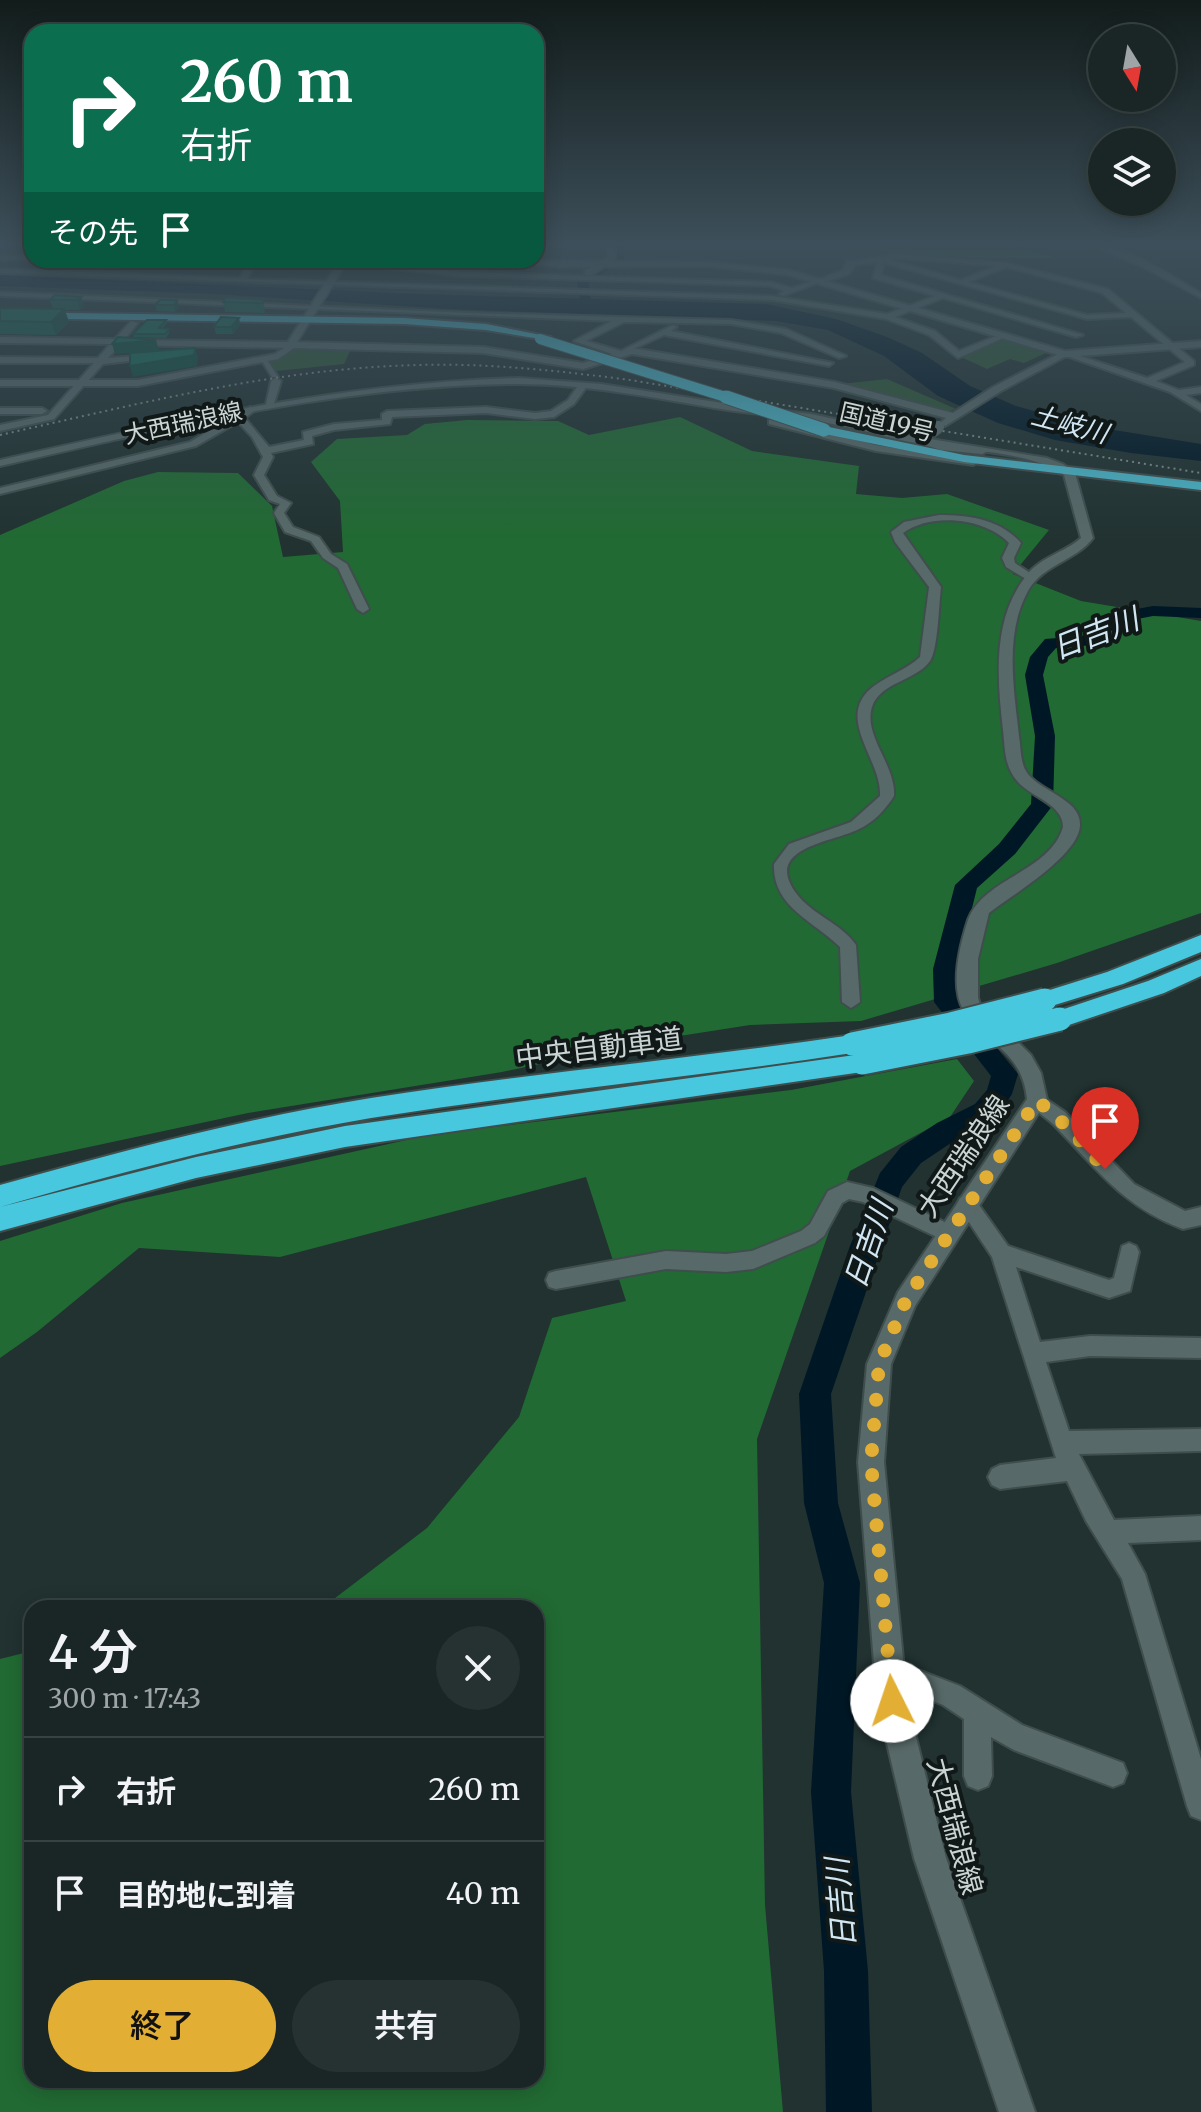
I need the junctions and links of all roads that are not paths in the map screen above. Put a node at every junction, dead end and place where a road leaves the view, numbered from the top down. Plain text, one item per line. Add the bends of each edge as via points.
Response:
1 (116, 344) edge
2 (199, 344) edge
3 (222, 344) junction
4 (561, 344) edge
5 (588, 344) edge
6 (639, 344) edge
7 (724, 344) edge
8 (813, 344) edge
9 (944, 344) edge
10 (986, 344) edge
11 (1030, 344) edge
12 (1078, 344) edge
13 (1167, 344) edge
14 (1201, 344) edge
15 (290, 345) junction
16 (1170, 346) junction
17 (1091, 351) junction
18 (622, 352) junction
19 (1065, 354) junction
20 (187, 355) edge
21 (158, 358) edge
22 (0, 360) edge
23 (263, 360) junction
24 (100, 361) junction
25 (829, 363) junction
26 (807, 381) junction
27 (1149, 381) junction
28 (0, 383) edge
29 (80, 384) junction
30 (583, 385) junction
31 (1201, 390) edge
32 (1177, 393) junction
33 (701, 403) junction
34 (268, 407) junction
35 (1201, 408) edge
36 (250, 410) junction
37 (0, 411) edge
38 (56, 411) junction
39 (797, 415) junction
40 (957, 415) junction
41 (239, 418) junction
42 (790, 426) junction
43 (0, 428) edge
44 (826, 429) junction
45 (933, 431) junction
46 (919, 440) junction
47 (949, 445) junction
48 (266, 451) junction
49 (982, 451) junction
50 (973, 462) junction
51 (0, 463) edge
52 (1066, 470) junction
53 (1201, 484) edge
54 (0, 491) edge
55 (1030, 577) junction
56 (363, 609) dead end
57 (1201, 943) edge
58 (1201, 967) edge
59 (851, 1002) dead end
60 (1053, 1010) junction
61 (857, 1053) junction
62 (1037, 1100) junction
63 (0, 1196) edge
64 (967, 1204) junction
65 (1201, 1216) edge
66 (0, 1219) edge
67 (948, 1233) junction
68 (1129, 1252) dead end
69 (1001, 1253) junction
70 (556, 1280) dead end
71 (1201, 1348) edge
72 (1035, 1353) junction
73 (1201, 1440) edge
74 (1061, 1443) junction
75 (1074, 1468) junction
76 (1000, 1477) dead end
77 (1201, 1528) edge
78 (1108, 1532) junction
79 (890, 1672) junction
80 (977, 1712) junction
81 (1113, 1773) dead end
82 (978, 1776) dead end
83 (1201, 1806) edge
84 (1017, 2112) edge

1 - 24 street
2 - 3 street
3 - 15 street
3 - 20 street via 215,353
4 - 44 highway, 国道19号, bridge
5 - 18 street
6 - 18 street
7 - 25 street
8 - 25 street via 842,356
9 - 10 street via 958,355
11 - 19 main road
12 - 17 street
13 - 16 street
14 - 16 main road
15 - 18 main road via 483,350 583,366
15 - 23 main road via 283,354
16 - 17 main road
16 - 27 street via 1191,363
17 - 19 main road
18 - 26 main road
19 - 27 street
19 - 40 main road
21 - 24 street
22 - 24 street
23 - 29 main road via 156,381
23 - 34 street via 275,378
24 - 29 street
25 - 26 street
26 - 40 main road
27 - 32 street
28 - 29 main road
29 - 38 street
30 - 33 main road, 大西瑞浪線
30 - 34 main road, 大西瑞浪線 via 439,384
30 - 48 street via 554,414 387,414 387,422 331,427 306,434 310,442
31 - 32 street
32 - 35 street
33 - 39 main road
33 - 42 main road
34 - 36 main road, 大西瑞浪線
36 - 41 street
36 - 51 main road, 大西瑞浪線
37 - 38 street
38 - 43 street via 51,417
39 - 42 main road via 786,424
39 - 46 main road
40 - 45 main road
41 - 48 street
41 - 54 street via 182,448
42 - 50 main road via 876,448
44 - 50 highway, 国道19号
44 - 52 highway, 国道19号
45 - 46 main road
45 - 47 main road via 936,441
46 - 47 main road
46 - 49 main road
47 - 49 main road
48 - 56 street via 259,475 273,498 286,503 279,513 284,528 315,539 343,566
49 - 52 main road via 1037,458
50 - 52 highway, 国道19号
52 - 53 highway, 国道19号
52 - 55 main road, 大西瑞浪線 via 1087,538
55 - 59 street via 1010,565 1015,543 995,526 933,519 907,524 897,532 935,587 926,658 873,695 864,709 868,740 886,775 887,796 851,827 793,848 781,871 791,899 848,945
55 - 62 main road, 大西瑞浪線 via 1013,613 1004,685 1015,764 1030,787 1060,805 1072,822 1067,839 1050,858 981,910 965,983 972,1008 1027,1065
57 - 60 highway, 中央自動車道
58 - 60 highway, 中央自動車道 via 1156,987
60 - 61 highway, 中央自動車道, bridge via 968,1042
61 - 63 highway, 中央自動車道 via 371,1108 229,1135
61 - 66 highway, 中央自動車道 via 752,1081 501,1112 170,1171
62 - 64 main road, 大西瑞浪線
62 - 65 street via 1127,1190 1183,1220
64 - 67 main road, 大西瑞浪線
64 - 69 street
67 - 70 street via 856,1190 840,1193 808,1237 753,1260 666,1260
67 - 79 main road, 大西瑞浪線 via 906,1300 879,1364 871,1462
68 - 69 street via 1123,1284 1109,1289
69 - 72 street
71 - 72 street via 1090,1346
72 - 74 street
73 - 74 street
74 - 75 street
75 - 76 street
75 - 78 street
77 - 78 street
78 - 83 street via 1133,1574
79 - 80 street via 926,1683
79 - 84 main road, 大西瑞浪線 via 892,1701 930,1858
80 - 81 street via 1014,1736
80 - 82 street

